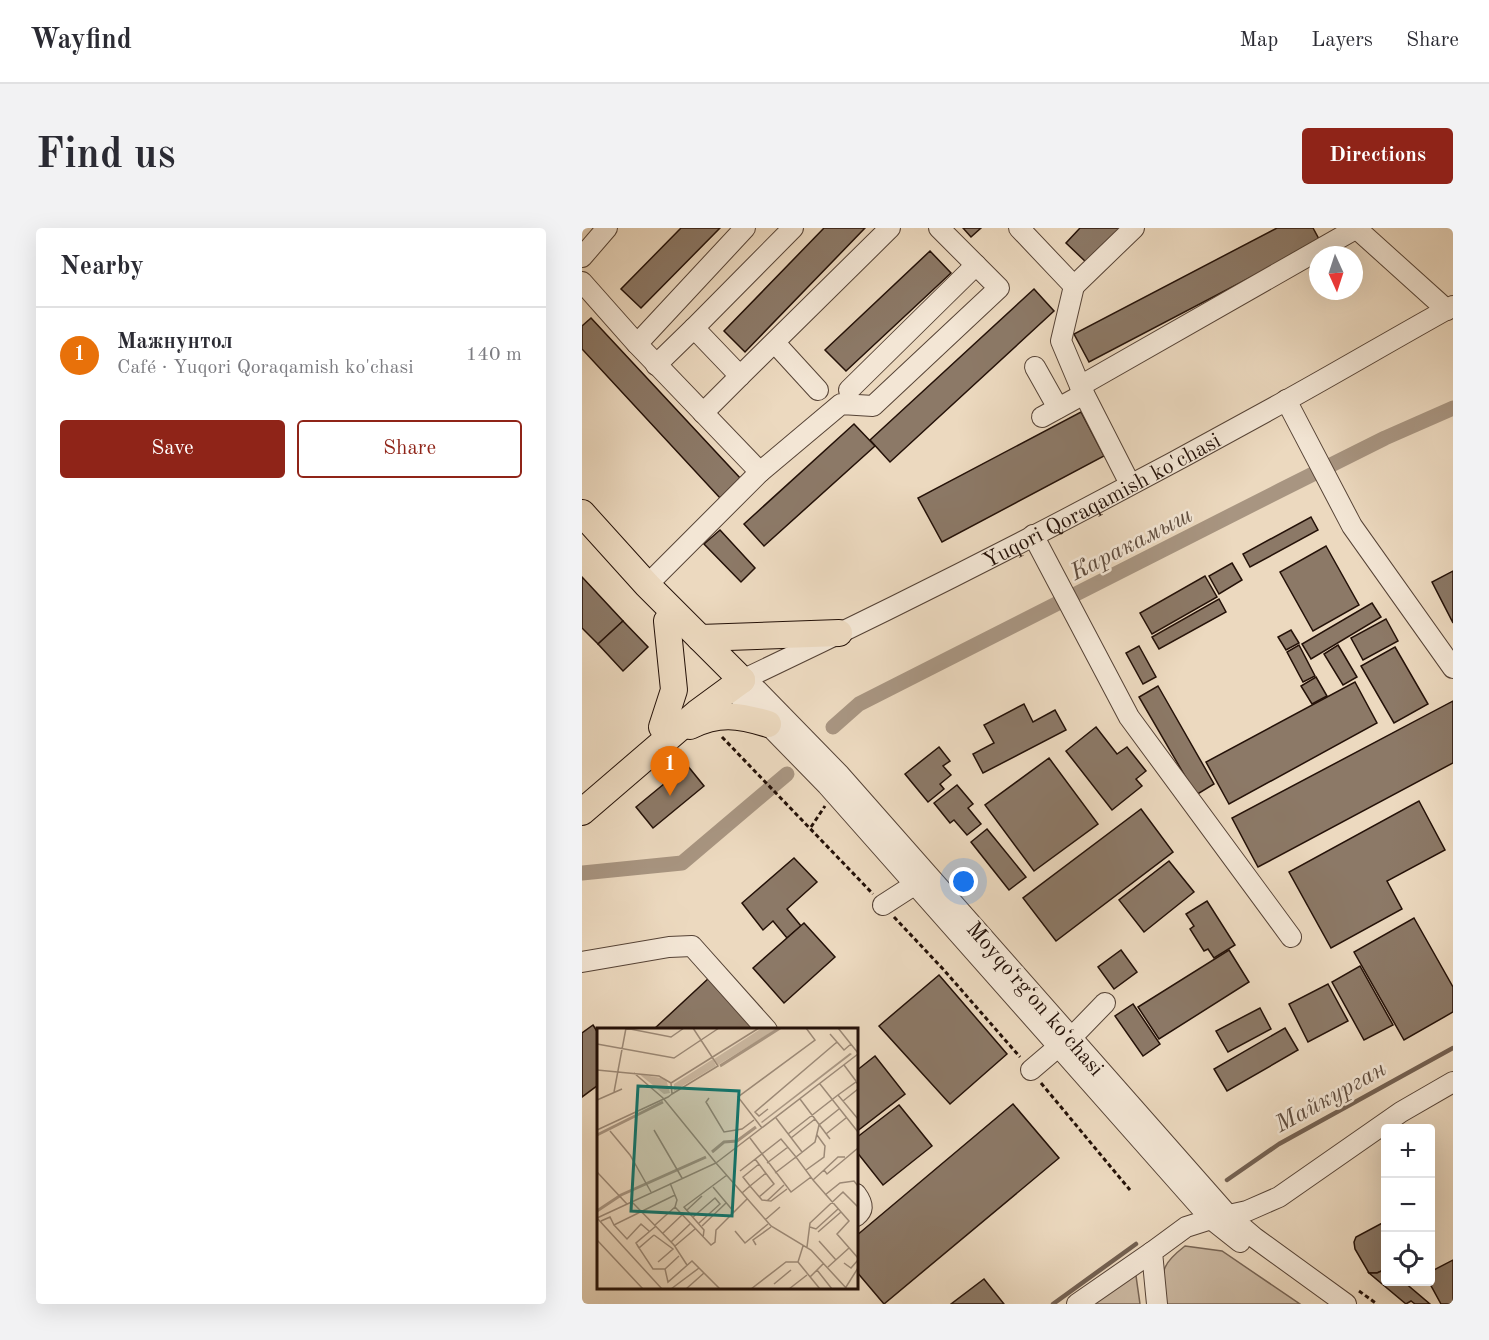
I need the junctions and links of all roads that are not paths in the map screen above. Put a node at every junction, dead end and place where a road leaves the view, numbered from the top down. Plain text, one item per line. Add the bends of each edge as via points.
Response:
1 (608, 228) edge
2 (745, 228) edge
3 (793, 228) edge
4 (890, 228) edge
5 (939, 228) edge
6 (1019, 228) edge
7 (1134, 228) edge
8 (1356, 228) edge
9 (582, 257) edge
10 (976, 265) junction
11 (582, 282) edge
12 (1074, 286) junction
13 (1450, 308) edge
14 (693, 328) junction
15 (775, 343) junction
16 (637, 344) junction
17 (656, 365) junction
18 (1035, 367) dead end
19 (740, 376) junction
20 (818, 390) dead end
21 (849, 390) dead end
22 (1082, 390) junction
23 (1286, 400) junction
24 (703, 413) junction
25 (760, 472) junction
26 (1130, 484) junction
27 (582, 513) edge
28 (1033, 535) junction
29 (647, 585) junction
30 (667, 621) junction
31 (839, 633) junction
32 (700, 638) junction
33 (1453, 668) edge
34 (731, 683) junction
35 (777, 726) junction
36 (665, 732) junction
37 (834, 780) junction
38 (582, 796) edge
39 (582, 812) edge
40 (914, 885) junction
41 (883, 905) road end
42 (1291, 937) dead end
43 (582, 962) edge
44 (1105, 1003) dead end
45 (766, 1028) edge
46 (1065, 1043) junction
47 (1031, 1070) road end
48 (1453, 1082) edge
49 (858, 1197) edge
50 (858, 1215) edge
51 (1220, 1217) junction
52 (1152, 1252) junction
53 (1352, 1298) edge
54 (1077, 1304) edge
55 (1157, 1304) edge
56 (1325, 1304) edge

1 - 9 street
2 - 16 street
3 - 14 street
4 - 15 street
5 - 10 street
6 - 12 street
7 - 12 street
8 - 13 street
8 - 22 street
10 - 21 street
10 - 25 street via 999,288 873,406 841,404
11 - 16 street
12 - 22 street via 1061,341
13 - 23 street, Yuqori Qoraqamish ko'chasi
14 - 17 street
14 - 19 street
15 - 19 street
15 - 20 street
16 - 17 street
17 - 24 street
18 - 22 street via 1050,413
19 - 24 street
22 - 26 street
23 - 26 street, Yuqori Qoraqamish ko'chasi
23 - 33 street via 1352,526
24 - 25 street
25 - 29 street
26 - 28 street, Yuqori Qoraqamish ko'chasi
27 - 29 main road
28 - 31 street, Yuqori Qoraqamish ko'chasi
28 - 42 street via 1129,717
29 - 30 main road
29 - 32 main road
30 - 34 main road
30 - 36 main road via 674,690
31 - 32 main road
31 - 34 street, Yuqori Qoraqamish ko'chasi
32 - 34 main road
34 - 35 street, Moyqoʻrgʻon koʻchasi
34 - 36 main road, Yuqori Qoraqamish ko'chasi via 697,713
35 - 36 main road via 741,716 724,716
35 - 37 street, Moyqoʻrgʻon koʻchasi
36 - 38 main road, Yuqori Qoraqamish ko'chasi
36 - 39 main road, Yuqori Qoraqamish ko'chasi
37 - 40 street, Moyqoʻrgʻon koʻchasi
37 - 46 street, Moyqoʻrgʻon koʻchasi
40 - 41 street
40 - 46 street, Moyqoʻrgʻon koʻchasi
43 - 45 street via 692,946
44 - 46 street
46 - 47 street
46 - 51 street, Moyqoʻrgʻon koʻchasi
48 - 51 street via 1401,1112 1279,1197
49 - 50 street via 862,1207
51 - 52 street via 1186,1227
51 - 53 street
51 - 56 street via 1247,1248
52 - 54 street
52 - 55 street

